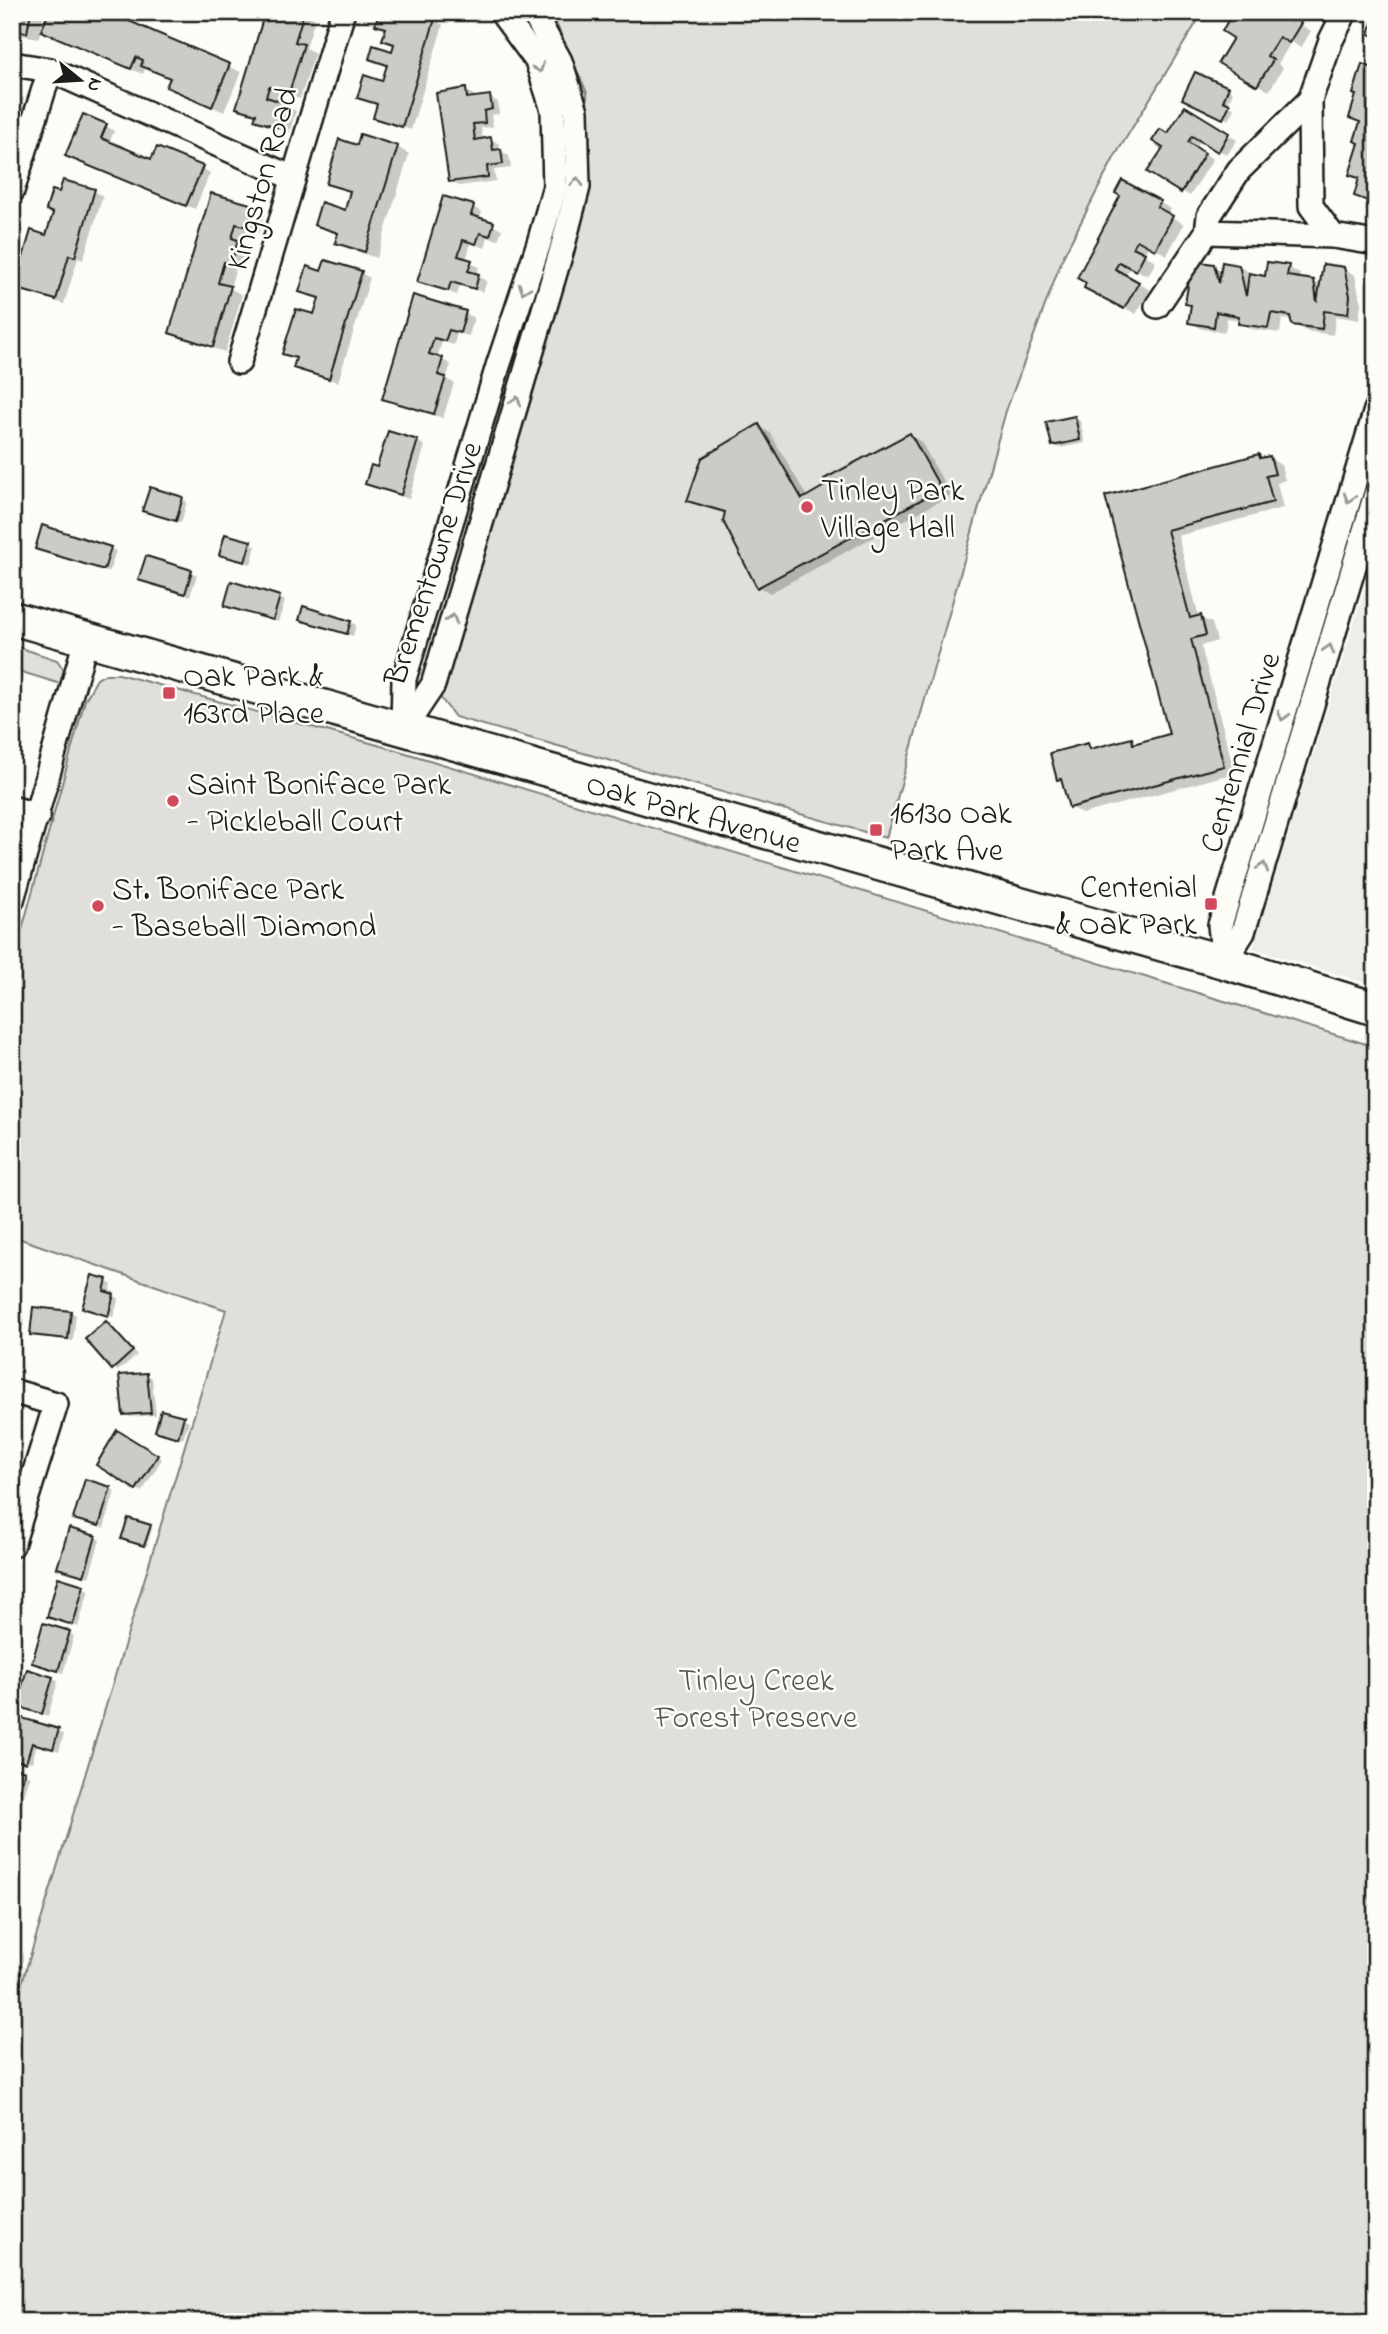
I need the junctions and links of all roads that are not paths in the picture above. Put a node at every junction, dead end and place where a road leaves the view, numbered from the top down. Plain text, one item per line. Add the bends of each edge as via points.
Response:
1 (343, 12) edge
2 (501, 12) edge
3 (533, 12) edge
4 (1345, 12) edge
5 (12, 64) edge
6 (50, 70) junction
7 (1311, 100) junction
8 (293, 178) junction
9 (12, 191) edge
10 (1207, 232) junction
11 (1333, 236) junction
12 (539, 243) junction
13 (1376, 243) edge
14 (562, 249) junction
15 (1157, 306) dead end
16 (239, 362) dead end
17 (1376, 410) edge
18 (1376, 494) edge
19 (12, 618) edge
20 (86, 640) junction
21 (403, 730) junction
22 (12, 808) edge
23 (38, 816) junction
24 (12, 900) edge
25 (1224, 962) junction
26 (1376, 1009) edge
27 (12, 1391) edge
28 (12, 1545) edge

1 - 8 street, Kingston Road
2 -> 12 street, Brementowne Drive via 537,61 553,110 555,186
14 -> 3 street, Brementowne Drive via 578,187 576,111 560,61
4 - 7 street
5 - 6 street
6 - 8 street
6 - 9 street
7 - 10 street via 1239,170 1209,216
7 - 11 street via 1311,206
8 - 16 street, Kingston Road
10 - 11 street
10 - 15 street
11 - 13 street
12 - 14 street
12 -> 21 street, Brementowne Drive via 404,679
21 -> 14 street, Brementowne Drive via 433,684
17 -> 25 street, Centennial Drive via 1220,925
25 -> 18 street, Centennial Drive via 1243,932
19 - 20 street, Oak Park Avenue
20 - 21 street, Oak Park Avenue
20 - 23 street
21 - 25 street, Oak Park Avenue
22 - 23 street
23 - 24 street
25 - 26 street, Oak Park Avenue
27 - 28 street via 55,1404

